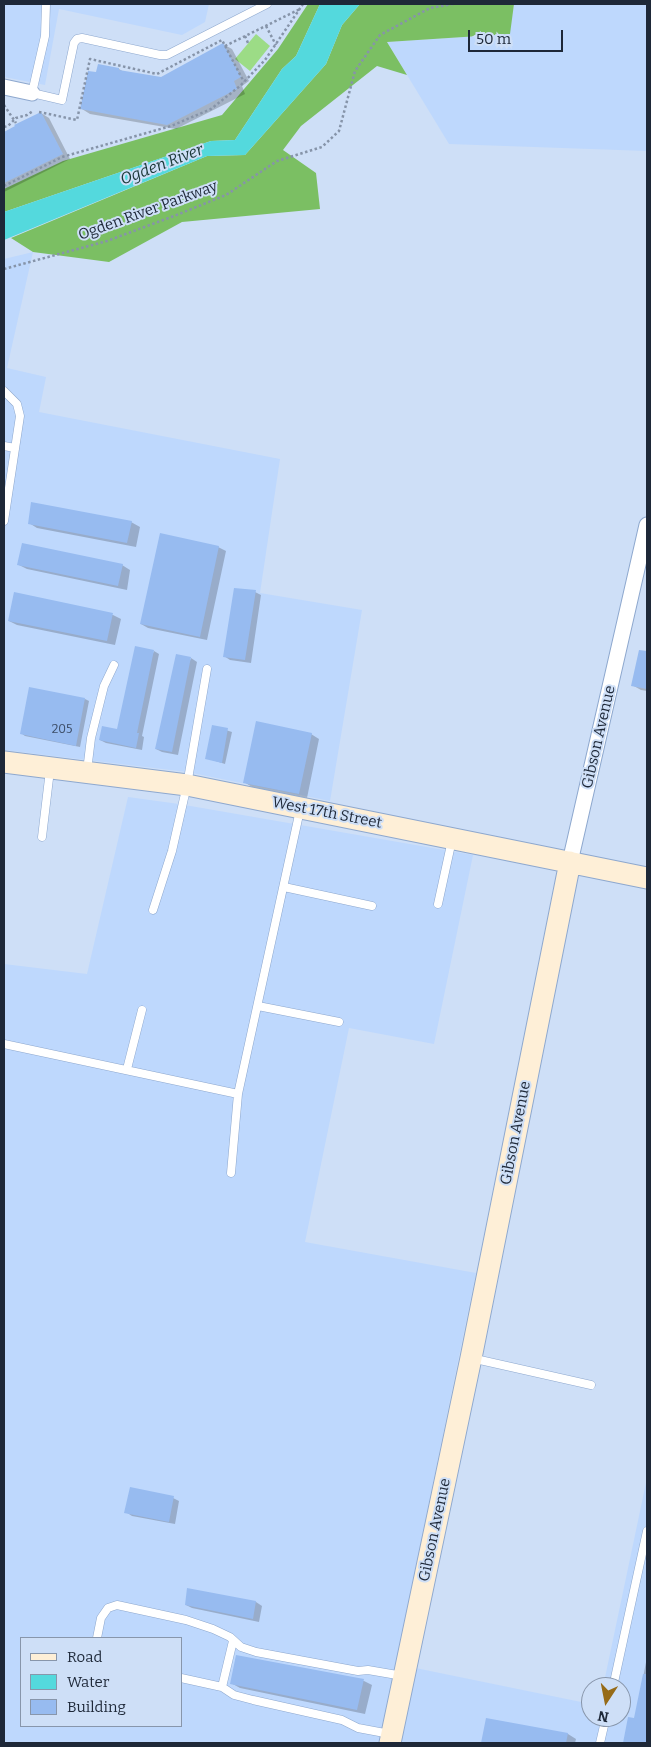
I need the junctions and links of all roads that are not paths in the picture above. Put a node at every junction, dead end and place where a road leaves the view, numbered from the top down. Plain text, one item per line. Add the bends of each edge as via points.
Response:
1 (46, 4) edge
2 (267, 4) edge
3 (4, 87) edge
4 (32, 93) junction
5 (4, 391) edge
6 (4, 446) edge
7 (15, 448) junction
8 (4, 517) edge
9 (647, 524) edge
10 (114, 665) dead end
11 (207, 669) dead end
12 (4, 762) edge
13 (50, 768) junction
14 (87, 773) junction
15 (187, 785) junction
16 (300, 808) junction
17 (42, 837) dead end
18 (452, 838) junction
19 (570, 862) junction
20 (647, 878) edge
21 (284, 887) junction
22 (438, 904) dead end
23 (372, 906) dead end
24 (153, 910) dead end
25 (258, 1006) junction
26 (142, 1010) dead end
27 (339, 1022) dead end
28 (4, 1044) edge
29 (127, 1069) junction
30 (238, 1094) junction
31 (231, 1173) dead end
32 (471, 1358) junction
33 (591, 1385) dead end
34 (647, 1531) edge
35 (97, 1637) edge
36 (233, 1641) junction
37 (404, 1676) junction
38 (614, 1677) edge
39 (182, 1678) edge
40 (222, 1687) junction
41 (604, 1727) edge
42 (391, 1739) edge
43 (600, 1743) edge

1 - 4 lane via 45,36
2 - 4 lane via 167,55 77,39 62,100
3 - 4 street
5 - 7 lane via 17,404 20,416
6 - 7 lane
7 - 8 lane
9 - 19 street, Gibson Avenue
10 - 14 lane via 97,712
11 - 15 lane
12 - 13 street, West 17th Street
13 - 14 street, West 17th Street
13 - 17 lane
14 - 15 street, West 17th Street
15 - 16 street, West 17th Street
15 - 24 lane via 172,851
16 - 18 street, West 17th Street
16 - 21 lane
18 - 19 street, West 17th Street
18 - 22 lane
19 - 20 street, West 17th Street
19 - 32 street, Gibson Avenue
21 - 23 lane
21 - 25 lane
25 - 27 lane
25 - 30 lane
26 - 29 lane
28 - 29 lane
29 - 30 lane
30 - 31 lane
32 - 33 lane
32 - 37 street, Gibson Avenue
34 - 38 lane
35 - 36 lane via 101,1618 108,1608 117,1606 186,1620 213,1629
36 - 37 lane via 256,1652
36 - 40 lane
37 - 42 street, Gibson Avenue
39 - 40 lane
40 - 42 lane via 234,1695 342,1720
41 - 43 lane

